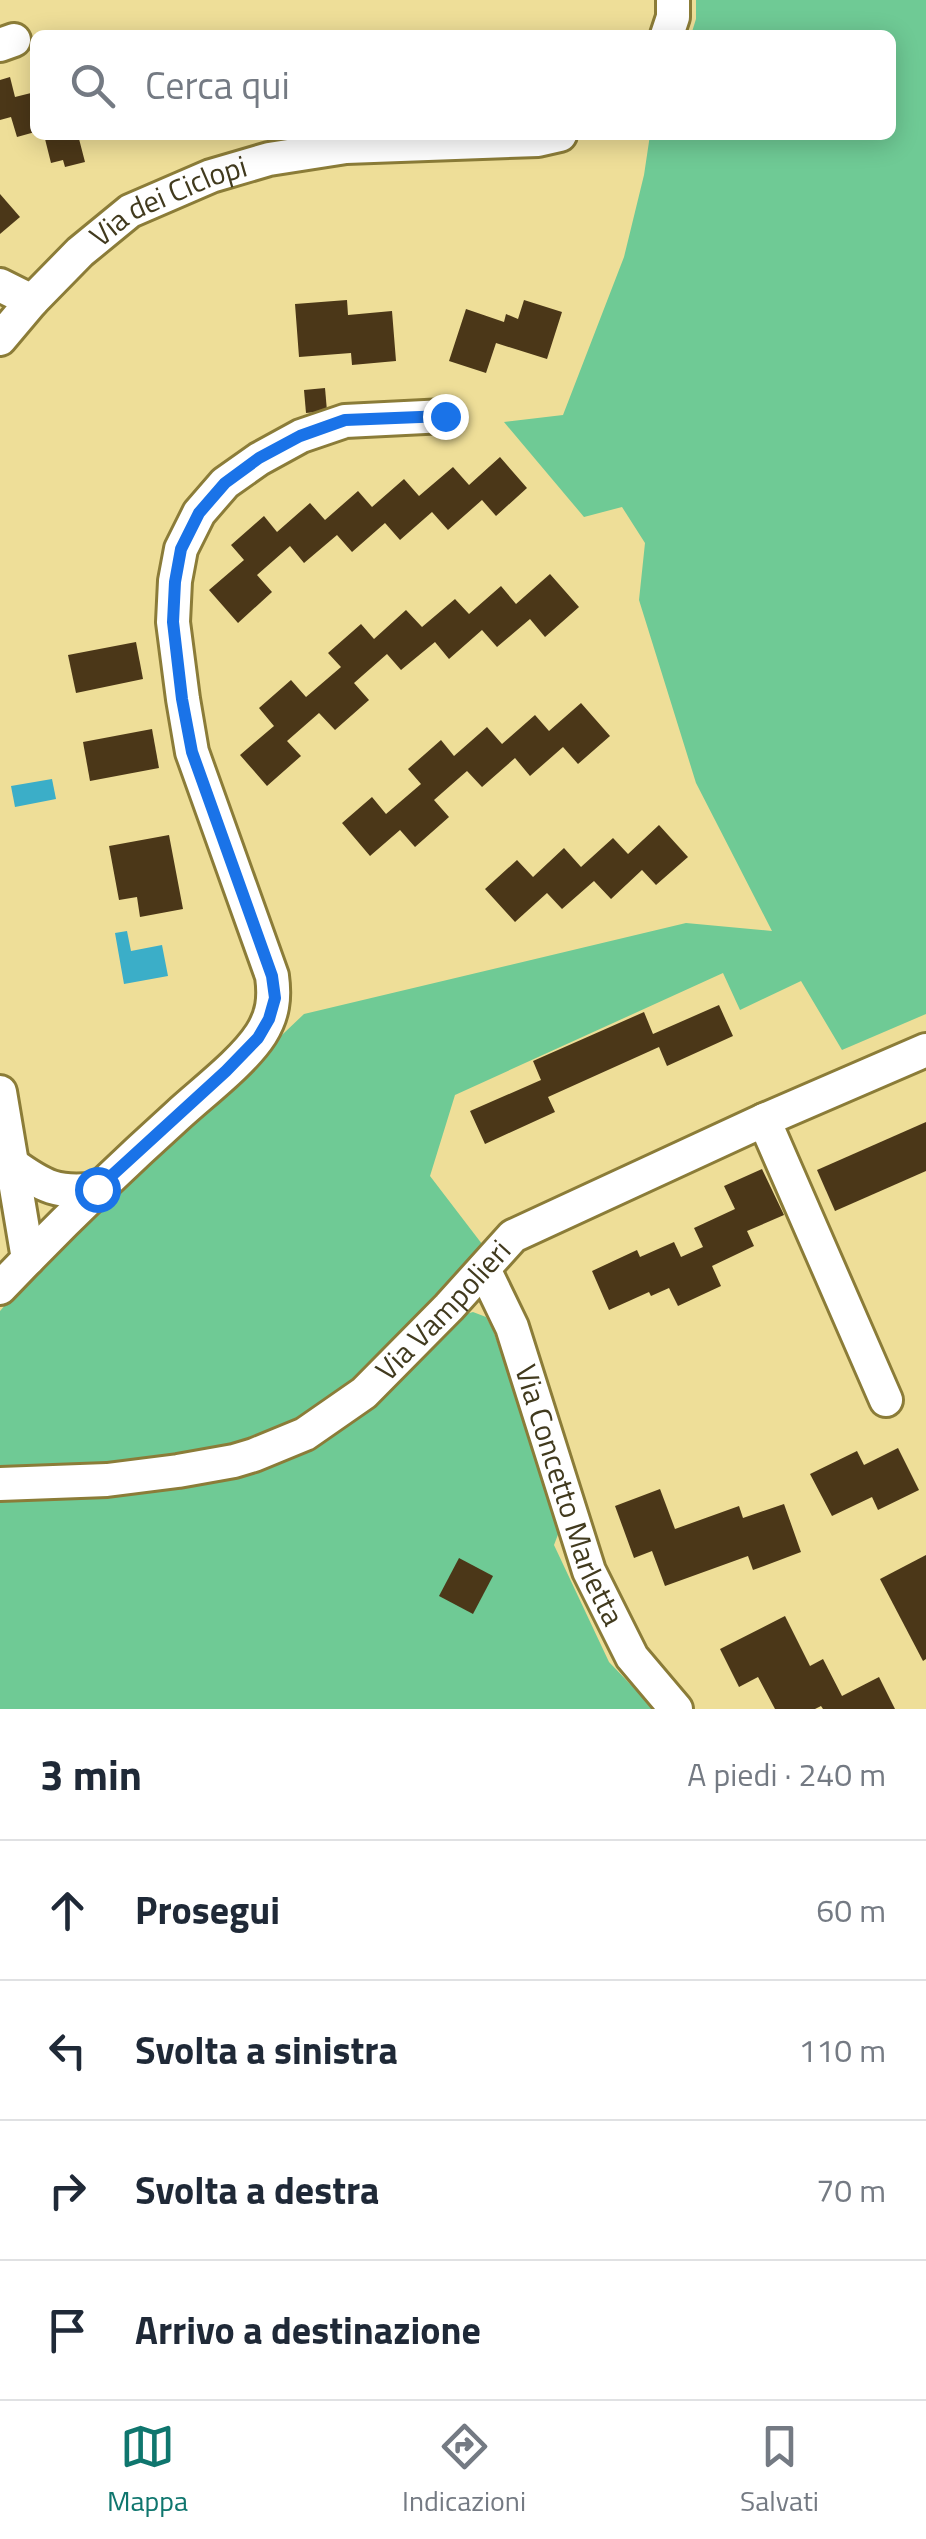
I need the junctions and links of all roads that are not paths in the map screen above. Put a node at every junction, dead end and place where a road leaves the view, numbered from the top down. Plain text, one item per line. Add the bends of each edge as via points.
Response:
1 (673, 0) edge
2 (668, 30) edge
3 (538, 140) edge
4 (0, 284) edge
5 (32, 300) junction
6 (0, 339) edge
7 (445, 416) dead end
8 (926, 1050) edge
9 (0, 1092) edge
10 (764, 1120) junction
11 (12, 1164) junction
12 (97, 1189) junction
13 (28, 1260) junction
14 (484, 1269) junction
15 (0, 1288) edge
16 (886, 1400) dead end
17 (0, 1484) edge
18 (676, 1709) edge

1 - 2 street
3 - 5 street, Via dei Ciclopi via 346,147 212,176 130,211
4 - 5 street
5 - 6 street, Via dei Ciclopi
7 - 12 street via 345,420 300,436 225,483 181,549 173,622 192,752 275,998 258,1038
8 - 10 street, Via Vampolieri
9 - 11 street
10 - 14 street, Via Vampolieri via 513,1236
10 - 16 street
11 - 12 street via 41,1184
11 - 13 street
12 - 13 street
13 - 15 street
14 - 17 street, Via Vampolieri via 364,1393 304,1434 234,1462 107,1480
14 - 18 street, Via Concetto Marletta via 512,1327 589,1572 632,1657

